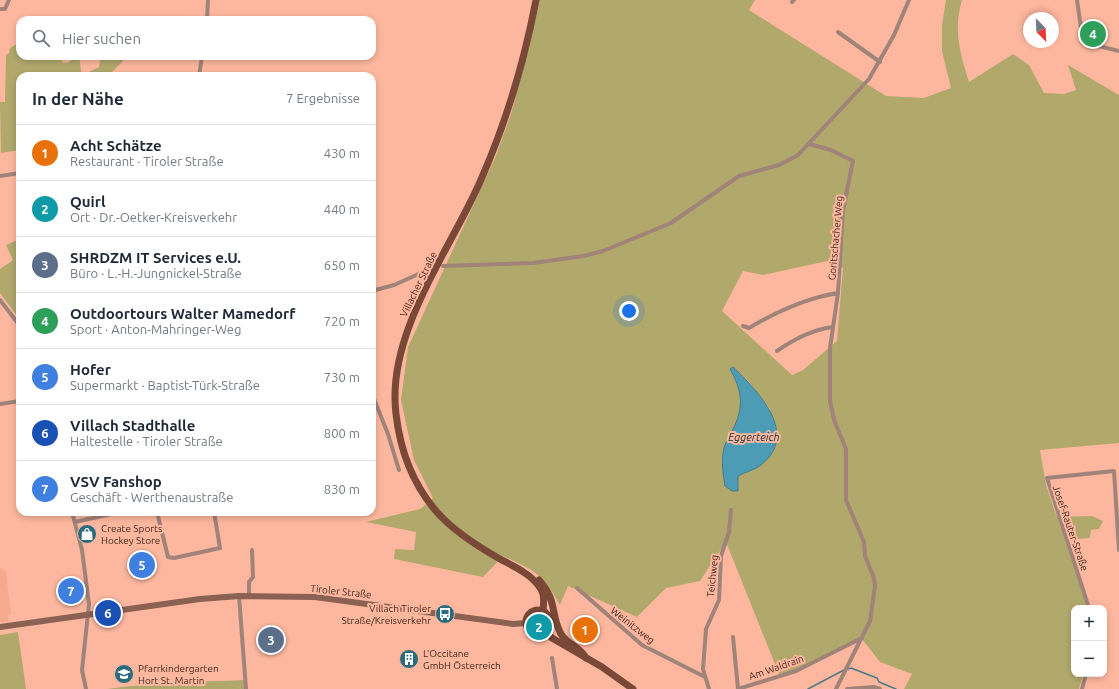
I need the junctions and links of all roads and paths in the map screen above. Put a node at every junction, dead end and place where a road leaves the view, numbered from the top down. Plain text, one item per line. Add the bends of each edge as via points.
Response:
1 (9, 0) edge
2 (208, 0) edge
3 (536, 0) edge
4 (910, 0) edge
5 (1077, 0) edge
6 (0, 9) edge
7 (207, 16) edge
8 (838, 32) dead end
9 (1119, 51) edge
10 (201, 60) edge
11 (880, 62) junction
12 (200, 72) edge
13 (809, 144) junction
14 (16, 174) edge
15 (0, 176) edge
16 (443, 266) dead end
17 (432, 268) dead end
18 (376, 290) edge
19 (838, 293) junction
20 (0, 300) edge
21 (16, 321) edge
22 (743, 326) dead end
23 (832, 327) junction
24 (777, 351) dead end
25 (16, 402) edge
26 (0, 404) edge
27 (376, 404) edge
28 (398, 470) dead end
29 (731, 510) dead end
30 (73, 516) edge
31 (102, 516) edge
32 (158, 516) edge
33 (215, 516) edge
34 (75, 522) junction
35 (252, 550) dead end
36 (1119, 550) edge
37 (524, 573) junction
38 (577, 588) dead end
39 (239, 596) junction
40 (248, 596) junction
41 (1088, 605) edge
42 (543, 611) junction
43 (88, 616) junction
44 (526, 623) junction
45 (0, 627) edge
46 (546, 632) junction
47 (733, 637) dead end
48 (862, 638) junction
49 (552, 658) dead end
50 (586, 658) junction
51 (705, 677) junction
52 (1085, 677) edge
53 (86, 689) edge
54 (246, 689) edge
55 (557, 689) edge
56 (633, 689) edge
57 (709, 689) edge
58 (738, 689) edge
59 (836, 689) edge
60 (847, 689) edge
61 (880, 689) edge
62 (1082, 689) edge

1 - 6 street via 6,9
2 - 7 street
3 - 37 main road, Villacher Straße via 526,47 506,116 479,184 404,340 397,372 396,412 405,455 416,482 435,510 471,541
4 - 11 street
5 - 9 street via 1083,42
8 - 11 street
10 - 12 street
11 - 13 street via 869,80
13 - 16 street via 798,156 779,165 739,176 671,223 603,251 533,263
13 - 19 street, Goritschacher Weg via 831,150 853,161 843,210
14 - 15 street
17 - 18 street
19 - 22 street, Goritschacher Weg via 822,296 773,314 749,328
19 - 23 street, Goritschacher Weg
20 - 21 street
23 - 24 street via 793,340
23 - 48 street, Goritschacher Weg via 830,401 834,420 846,449 846,500 864,542 875,586 870,620
25 - 26 street
27 - 28 street
29 - 51 street, Teichweg via 729,532 721,556 719,600 706,629 703,669
30 - 34 street
31 - 34 street
32 - 33 street via 168,557 174,558 220,548
34 - 43 street via 82,550 89,604
35 - 40 street via 252,576
36 - 41 street, Josef-Rauter-Straße via 1114,471 1047,478
37 - 42 main road via 539,585 543,592
37 - 50 main road via 528,571 535,575 548,590 562,635 583,652
38 - 51 street, Weinitzweg via 642,645
39 - 40 main road, Tiroler Straße
39 - 43 main road, Tiroler Straße via 200,599
39 - 54 street
40 - 44 main road, Tiroler Straße via 315,597 513,624
42 - 44 main road via 532,612
42 - 46 main road via 550,620
43 - 45 main road, Tiroler Straße
43 - 53 street via 82,670
44 - 46 main road via 532,633
46 - 50 main road
47 - 58 street, Am Waldrain
48 - 58 street, Am Waldrain via 796,671
48 - 59 street, Goritschacher Weg
49 - 55 street
50 - 56 main road
51 - 57 street, Teichweg
52 - 62 street
60 - 61 street

